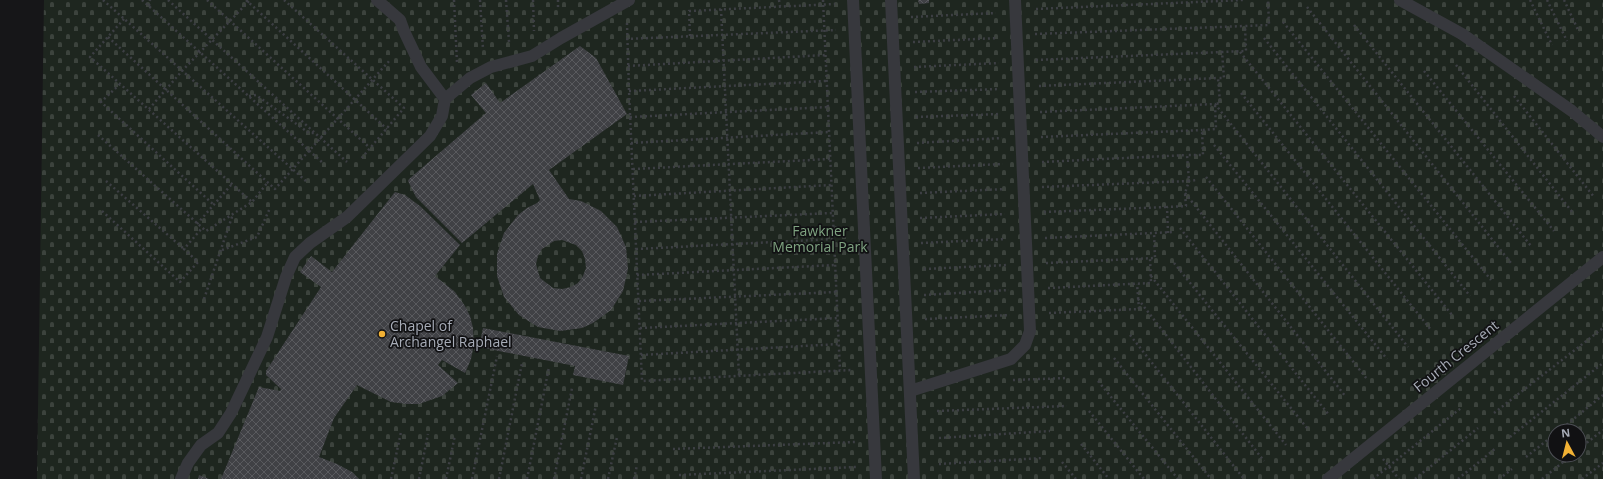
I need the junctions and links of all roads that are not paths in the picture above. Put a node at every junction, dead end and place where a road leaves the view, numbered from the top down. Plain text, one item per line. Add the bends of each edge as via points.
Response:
1 (377, 0) edge
2 (628, 0) edge
3 (891, 0) edge
4 (1400, 0) edge
5 (853, 2) edge
6 (1015, 7) edge
7 (445, 99) junction
8 (1603, 137) edge
9 (1603, 257) edge
10 (910, 390) junction
11 (181, 479) edge
12 (876, 479) edge
13 (914, 479) edge
14 (1328, 479) edge

1 - 7 lane via 400,20 421,67
2 - 7 lane via 536,54 491,66 470,78
3 - 10 lane
4 - 8 lane via 1462,34 1572,111
5 - 12 lane
6 - 10 lane via 1030,331 1026,345 1011,359
7 - 11 lane via 442,116 430,136 347,217 295,256 267,337 231,413 218,433 201,446 188,463
9 - 14 lane, Fourth Crescent
10 - 13 lane

